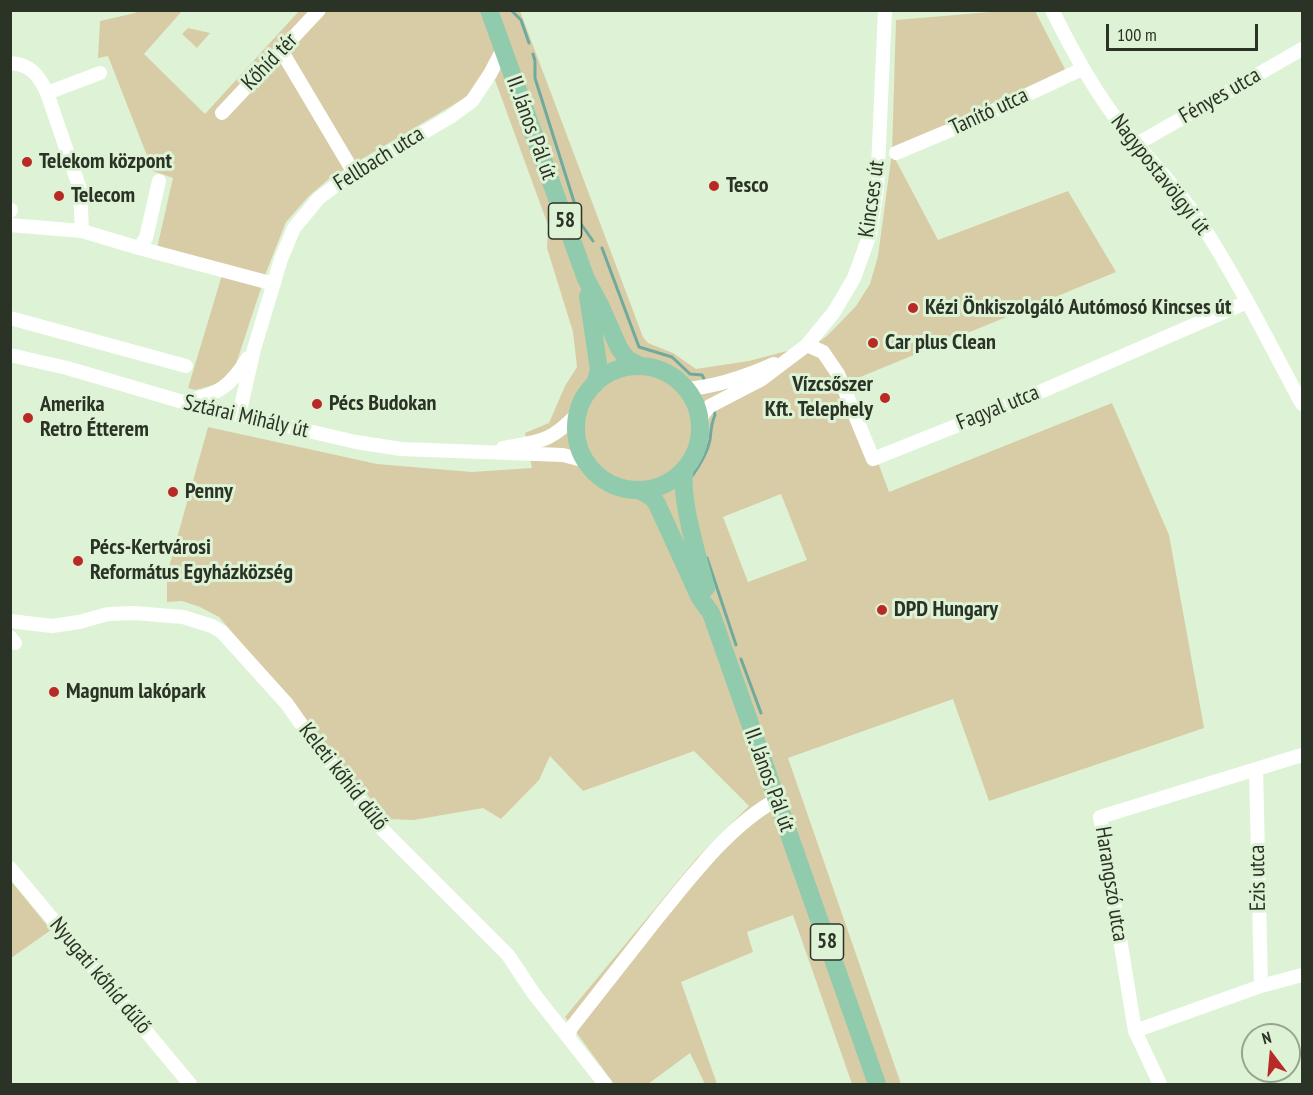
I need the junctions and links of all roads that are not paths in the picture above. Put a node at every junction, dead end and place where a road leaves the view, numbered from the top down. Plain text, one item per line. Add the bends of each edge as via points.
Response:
1 (319, 10) edge
2 (489, 10) edge
3 (885, 10) edge
4 (1052, 10) edge
5 (503, 49) junction
6 (1302, 49) edge
7 (281, 50) junction
8 (10, 63) edge
9 (1082, 69) junction
10 (100, 73) dead end
11 (47, 93) junction
12 (222, 113) dead end
13 (1137, 144) junction
14 (896, 153) dead end
15 (354, 173) junction
16 (159, 181) dead end
17 (33, 212) dead end
18 (10, 225) edge
19 (33, 227) junction
20 (81, 231) junction
21 (140, 248) junction
22 (586, 279) junction
23 (274, 284) junction
24 (1247, 302) junction
25 (10, 318) edge
26 (807, 345) junction
27 (254, 349) junction
28 (10, 355) edge
29 (787, 359) junction
30 (186, 366) dead end
31 (640, 366) junction
32 (595, 384) junction
33 (686, 389) junction
34 (183, 402) junction
35 (1302, 404) edge
36 (578, 413) junction
37 (239, 415) junction
38 (700, 426) junction
39 (486, 452) junction
40 (586, 461) junction
41 (685, 469) junction
42 (639, 490) junction
43 (711, 613) junction
44 (10, 621) edge
45 (1302, 755) edge
46 (1256, 770) junction
47 (776, 800) junction
48 (10, 868) edge
49 (1302, 975) edge
50 (1261, 986) junction
51 (1135, 1031) junction
52 (568, 1036) junction
53 (190, 1084) edge
54 (605, 1084) edge
55 (877, 1084) edge
56 (1160, 1084) edge

1 - 7 street, Kőhíd tér
2 - 5 main road, II. János Pál út / 58
3 - 26 street, Kincses út via 877,190 870,234 854,278 834,312
4 - 9 street, Nagypostavölgyi út
5 - 15 street, Fellbach utca via 472,101
5 - 22 main road, II. János Pál út / 58
6 - 13 street, Fényes utca
7 - 12 street, Kőhíd tér
7 - 15 street
8 - 11 street via 33,70
9 - 13 street, Nagypostavölgyi út
9 - 14 street, Tanító utca
10 - 11 street
11 - 20 street via 80,189
13 - 24 street, Nagypostavölgyi út via 1199,221
15 - 23 street, Fellbach utca via 319,198 294,228
16 - 21 street via 146,238
17 - 19 street
18 - 19 street
19 - 20 street via 52,221
20 - 21 street
21 - 23 street
22 - 31 main road, 58 via 619,348 627,359
22 - 32 main road, 58 via 599,369
23 - 27 street, Fellbach utca
24 - 26 street, Fagyal utca via 875,465 838,374 823,352
24 - 35 street, Nagypostavölgyi út
25 - 30 street
26 - 29 street, Kincses út
27 - 34 street via 226,387
27 - 37 street, Fellbach utca
28 - 34 street, Sztárai Mihály út
29 - 33 street via 750,374
29 - 38 street via 762,379 710,406
31 - 32 main road, 58 via 612,372
31 - 33 main road, 58 via 665,372
32 - 36 main road, 58
33 - 38 main road, 58 via 696,406
34 - 37 street, Sztárai Mihály út
36 - 39 street, Sztárai Mihály út via 548,438
36 - 40 main road via 577,435
37 - 39 street, Sztárai Mihály út via 401,449
38 - 41 main road, 58 via 695,453
39 - 40 street, Sztárai Mihály út via 563,455
40 - 42 main road via 608,482
41 - 42 main road via 664,484
41 - 43 main road, 58 via 682,481
42 - 43 main road, II. János Pál út / 58 via 657,504 700,598
43 - 47 main road, II. János Pál út / 58
44 - 52 street, Keleti kőhíd dűlő via 52,626 108,614 134,613 183,617 222,632 287,704 374,821 508,955
45 - 46 street, Harangszó utca
46 - 50 street, Ezis utca
46 - 51 street, Harangszó utca via 1100,817
47 - 52 street via 762,807 723,843 674,898
47 - 55 main road, II. János Pál út / 58
48 - 53 street, Nyugati kőhíd dűlő
49 - 50 street
50 - 51 street
51 - 56 street, Harangszó utca
52 - 54 street, Keleti kőhíd dűlő

